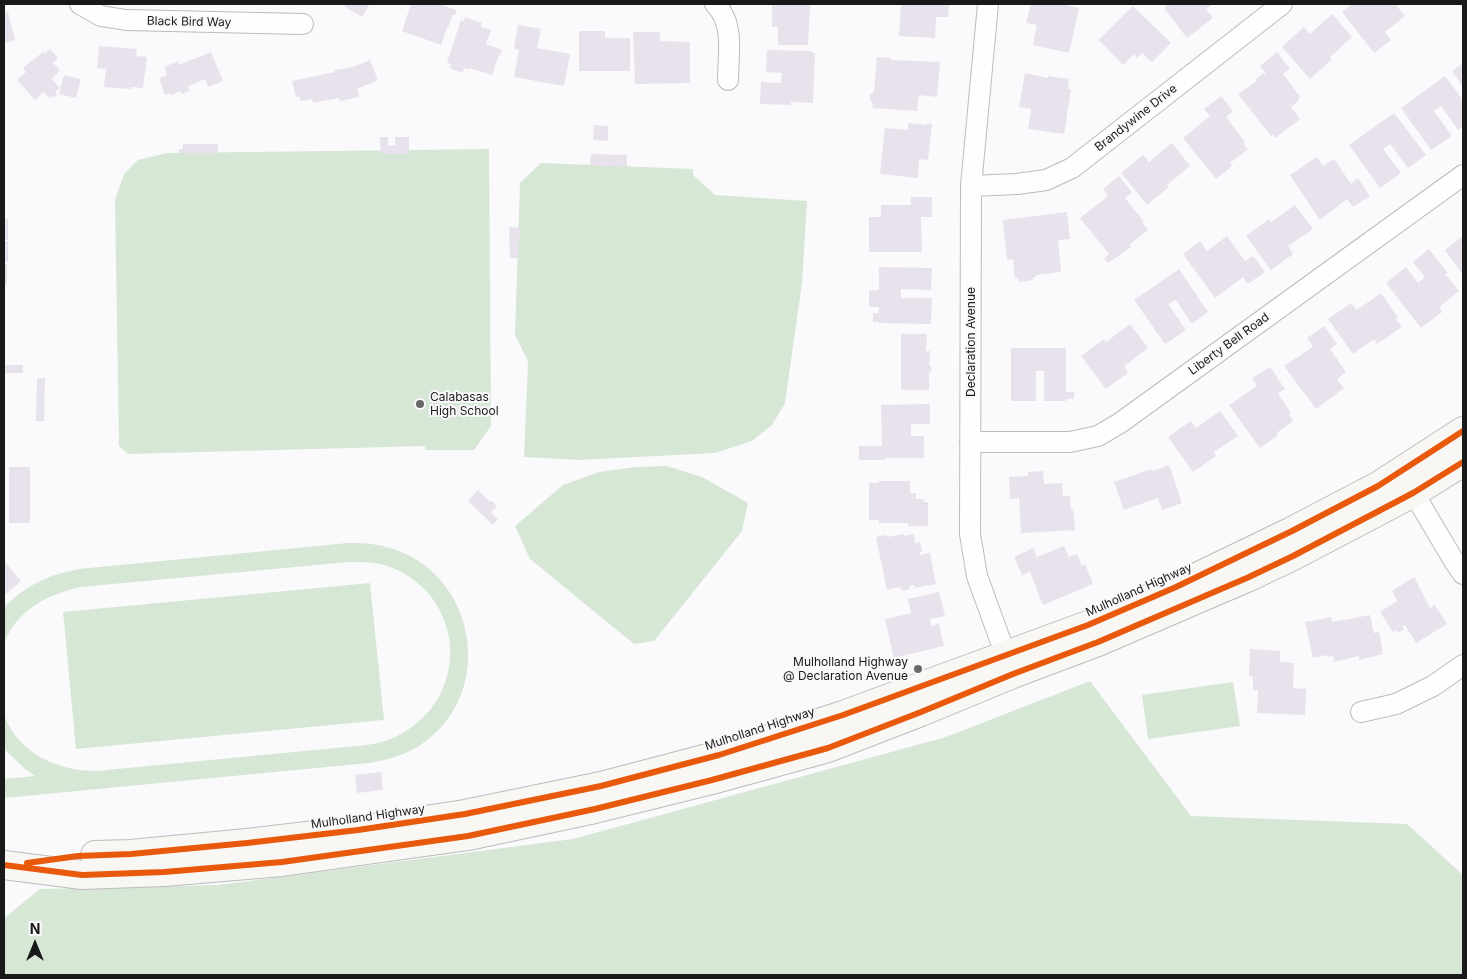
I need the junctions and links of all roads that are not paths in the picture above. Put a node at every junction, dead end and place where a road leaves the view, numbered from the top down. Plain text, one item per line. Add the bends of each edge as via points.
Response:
1 (80, 4) edge
2 (715, 4) edge
3 (988, 4) edge
4 (1282, 4) edge
5 (303, 24) dead end
6 (728, 80) dead end
7 (1463, 175) edge
8 (971, 186) junction
9 (1463, 431) edge
10 (970, 442) junction
11 (1463, 462) edge
12 (1407, 482) junction
13 (1463, 574) edge
14 (1009, 664) junction
15 (1463, 665) edge
16 (1361, 712) dead end
17 (7, 865) edge

1 - 5 street, Black Bird Way via 101,16 126,20
2 - 6 street via 724,14 728,26
3 - 8 street, Declaration Avenue
4 - 8 street, Brandywine Drive via 1072,168 1046,180
7 - 10 street, Liberty Bell Road via 1098,436 1070,442
8 - 10 street, Declaration Avenue
9 - 12 main road
10 - 14 street, Declaration Avenue via 970,534 977,576
11 - 12 main road
12 - 13 street
12 - 14 main road via 1248,578 1098,642
14 - 17 main road via 921,712 828,748 613,805 468,836 282,862 164,872 82,875
15 - 16 street via 1433,686 1396,704

